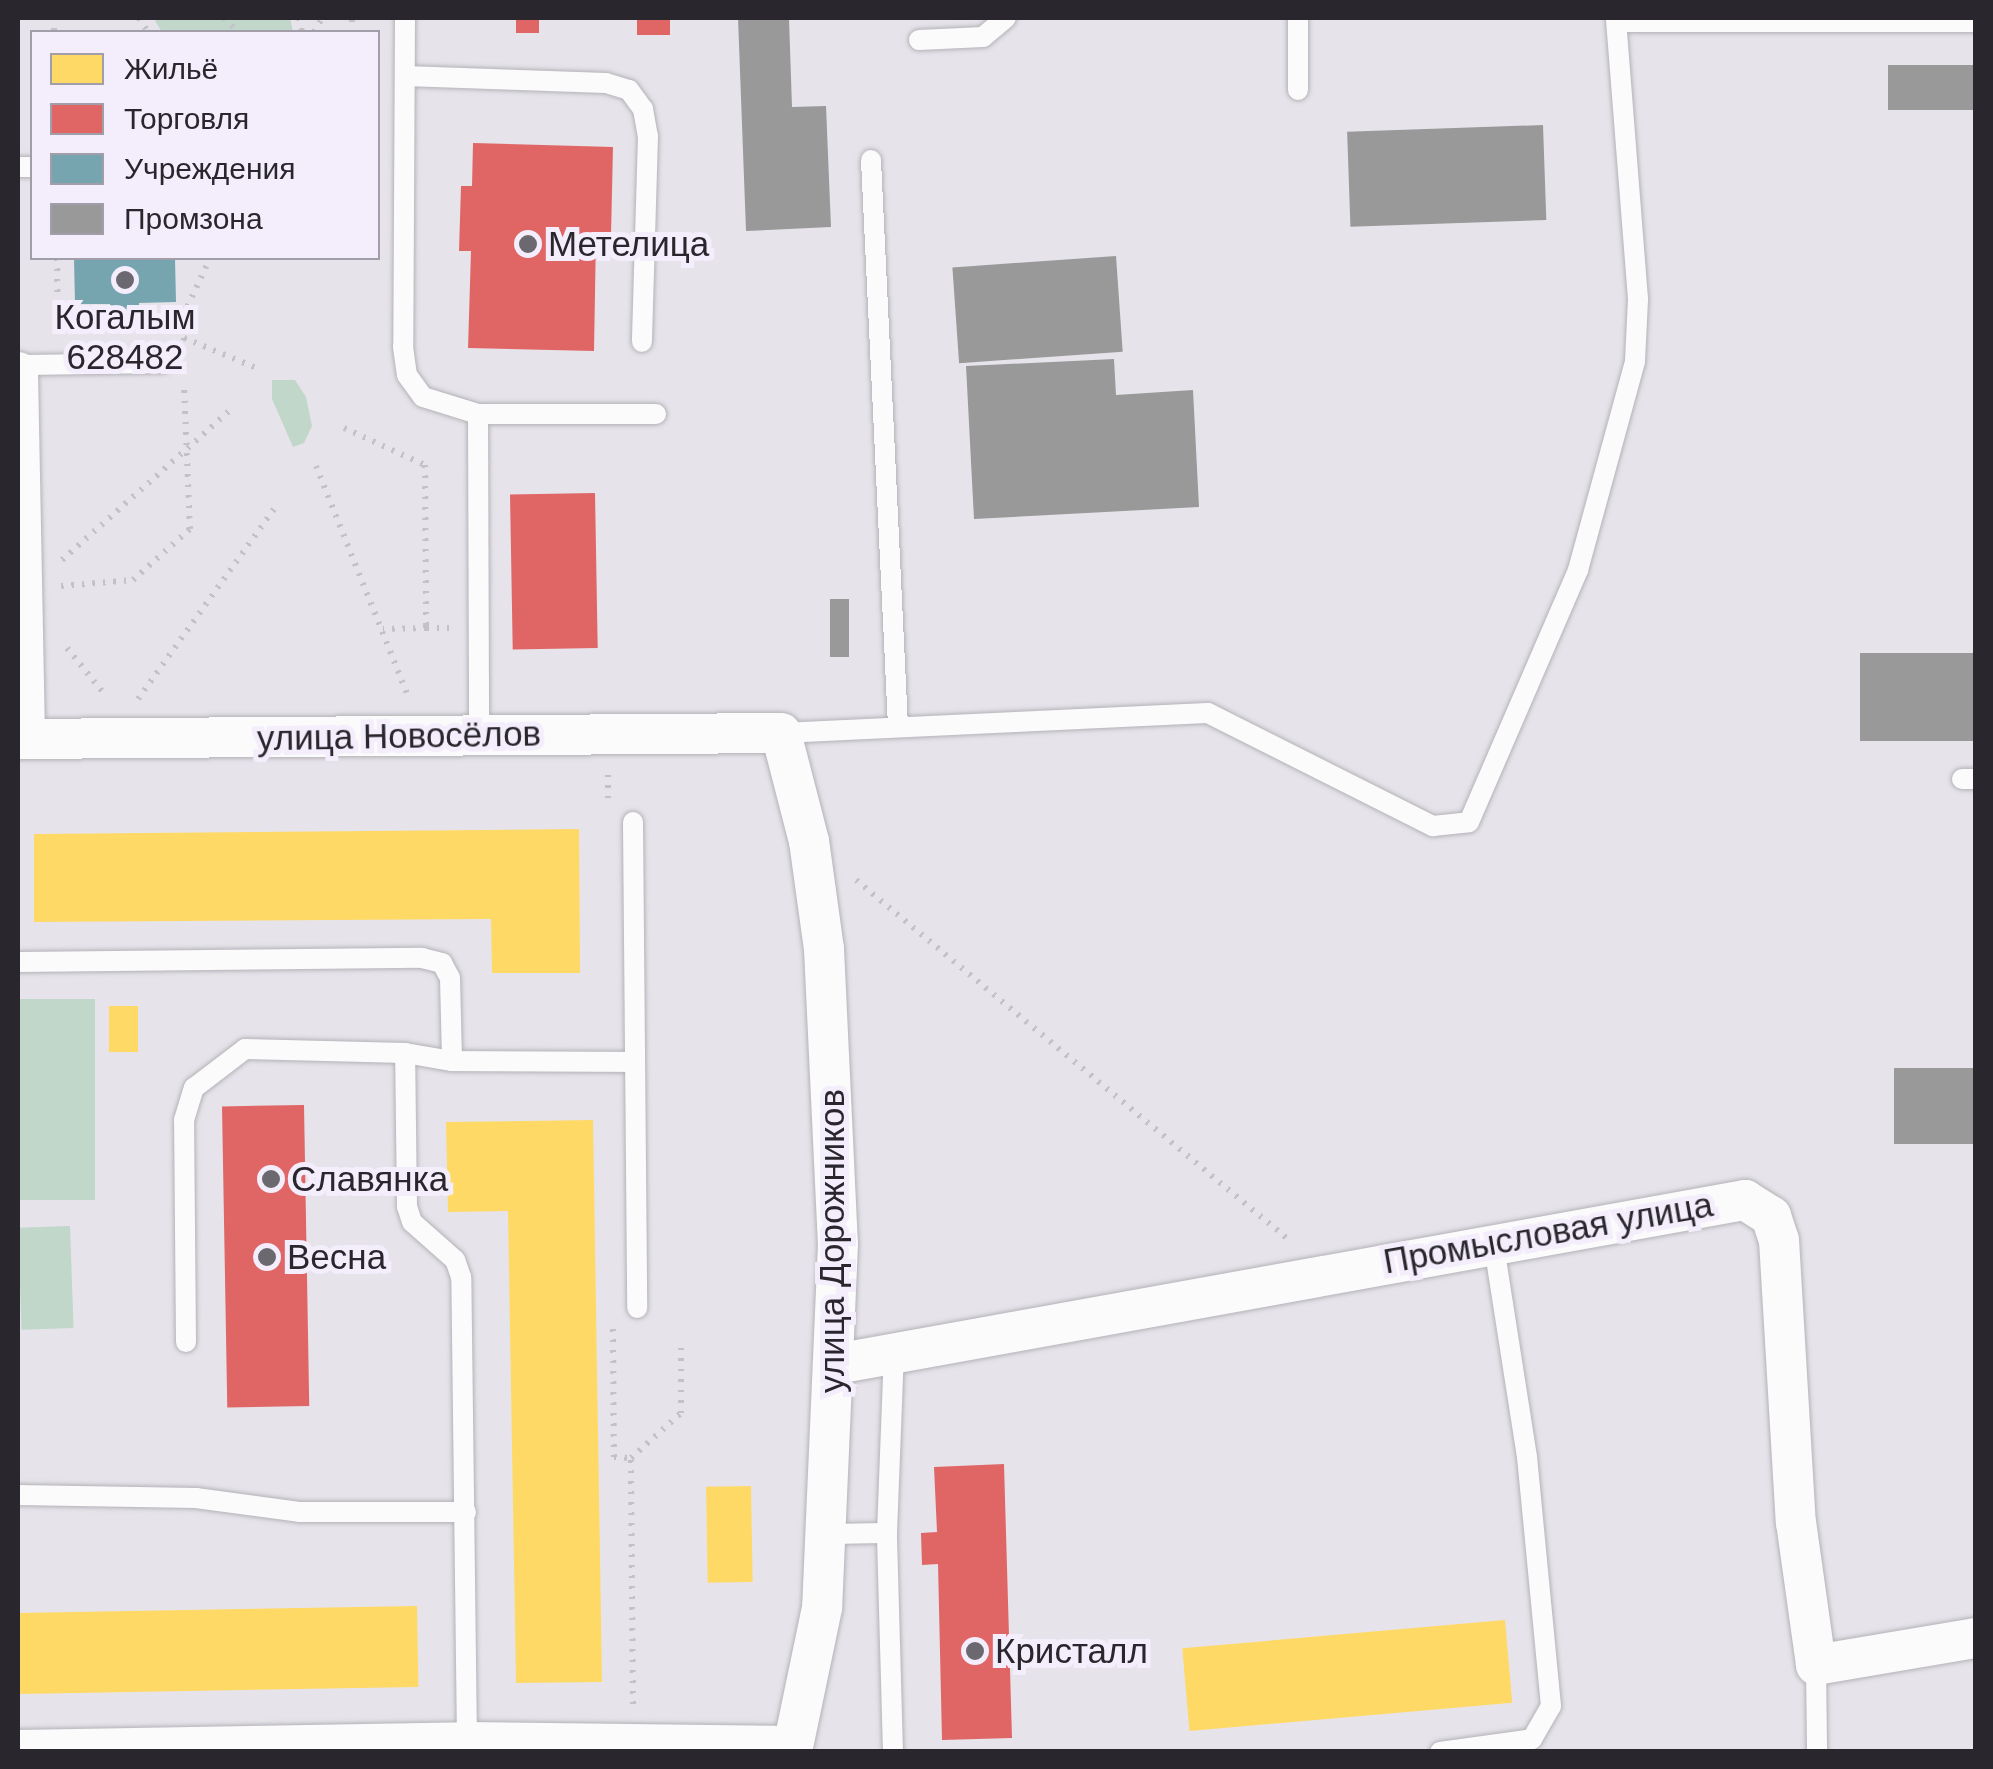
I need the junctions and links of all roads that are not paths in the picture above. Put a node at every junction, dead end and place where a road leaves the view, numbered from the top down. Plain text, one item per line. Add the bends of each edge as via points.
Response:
1 (405, 18) edge
2 (1006, 18) edge
3 (1298, 18) edge
4 (1617, 20) edge
5 (1976, 22) edge
6 (919, 40) dead end
7 (405, 76) junction
8 (1298, 90) dead end
9 (871, 160) dead end
10 (642, 342) dead end
11 (163, 364) dead end
12 (18, 368) edge
13 (478, 414) junction
14 (656, 414) dead end
15 (18, 486) edge
16 (898, 727) junction
17 (781, 732) junction
18 (479, 736) junction
19 (21, 739) edge
20 (632, 822) dead end
21 (18, 962) edge
22 (405, 1053) junction
23 (452, 1061) junction
24 (634, 1062) junction
25 (1493, 1242) junction
26 (637, 1308) dead end
27 (186, 1342) dead end
28 (894, 1353) junction
29 (836, 1364) junction
30 (18, 1495) edge
31 (466, 1512) junction
32 (887, 1533) junction
33 (828, 1534) junction
34 (1976, 1638) edge
35 (1816, 1665) junction
36 (467, 1742) junction
37 (318, 1748) edge
38 (792, 1749) edge
39 (18, 1750) edge
40 (893, 1752) edge
41 (1440, 1752) edge
42 (1817, 1752) edge

1 - 7 lane
2 - 6 lane via 982,38
3 - 8 lane
4 - 5 lane
4 - 16 lane via 1620,130 1638,298 1635,361 1590,536 1469,822 1434,826 1208,713
7 - 10 lane via 606,82 629,90 644,109 648,136
7 - 13 lane via 407,376 423,397
9 - 16 lane
11 - 12 lane
12 - 15 street
13 - 14 lane
13 - 18 lane
15 - 19 street
16 - 17 lane
17 - 18 street, улица Новосёлов
17 - 29 street, улица Дорожников via 809,841 830,1042
18 - 19 street, улица Новосёлов
20 - 24 lane
21 - 23 lane via 422,958 442,963 450,978
22 - 23 lane
22 - 27 lane via 245,1050 194,1088 184,1120
22 - 31 lane via 407,1207 412,1222 455,1260 461,1277
23 - 24 lane
24 - 26 lane
25 - 28 street, Промысловая улица
25 - 35 street, Промысловая улица via 1725,1200 1745,1200 1770,1216 1779,1240 1802,1589
25 - 41 lane via 1527,1457 1551,1706 1532,1739
28 - 29 street, Промысловая улица
28 - 32 lane
29 - 33 street, улица Дорожников
30 - 31 lane via 196,1498 299,1512
31 - 36 lane
32 - 33 lane
32 - 40 lane
33 - 38 street, улица Дорожников via 813,1673
34 - 35 street
35 - 42 lane
36 - 37 street
36 - 38 street
37 - 39 street

